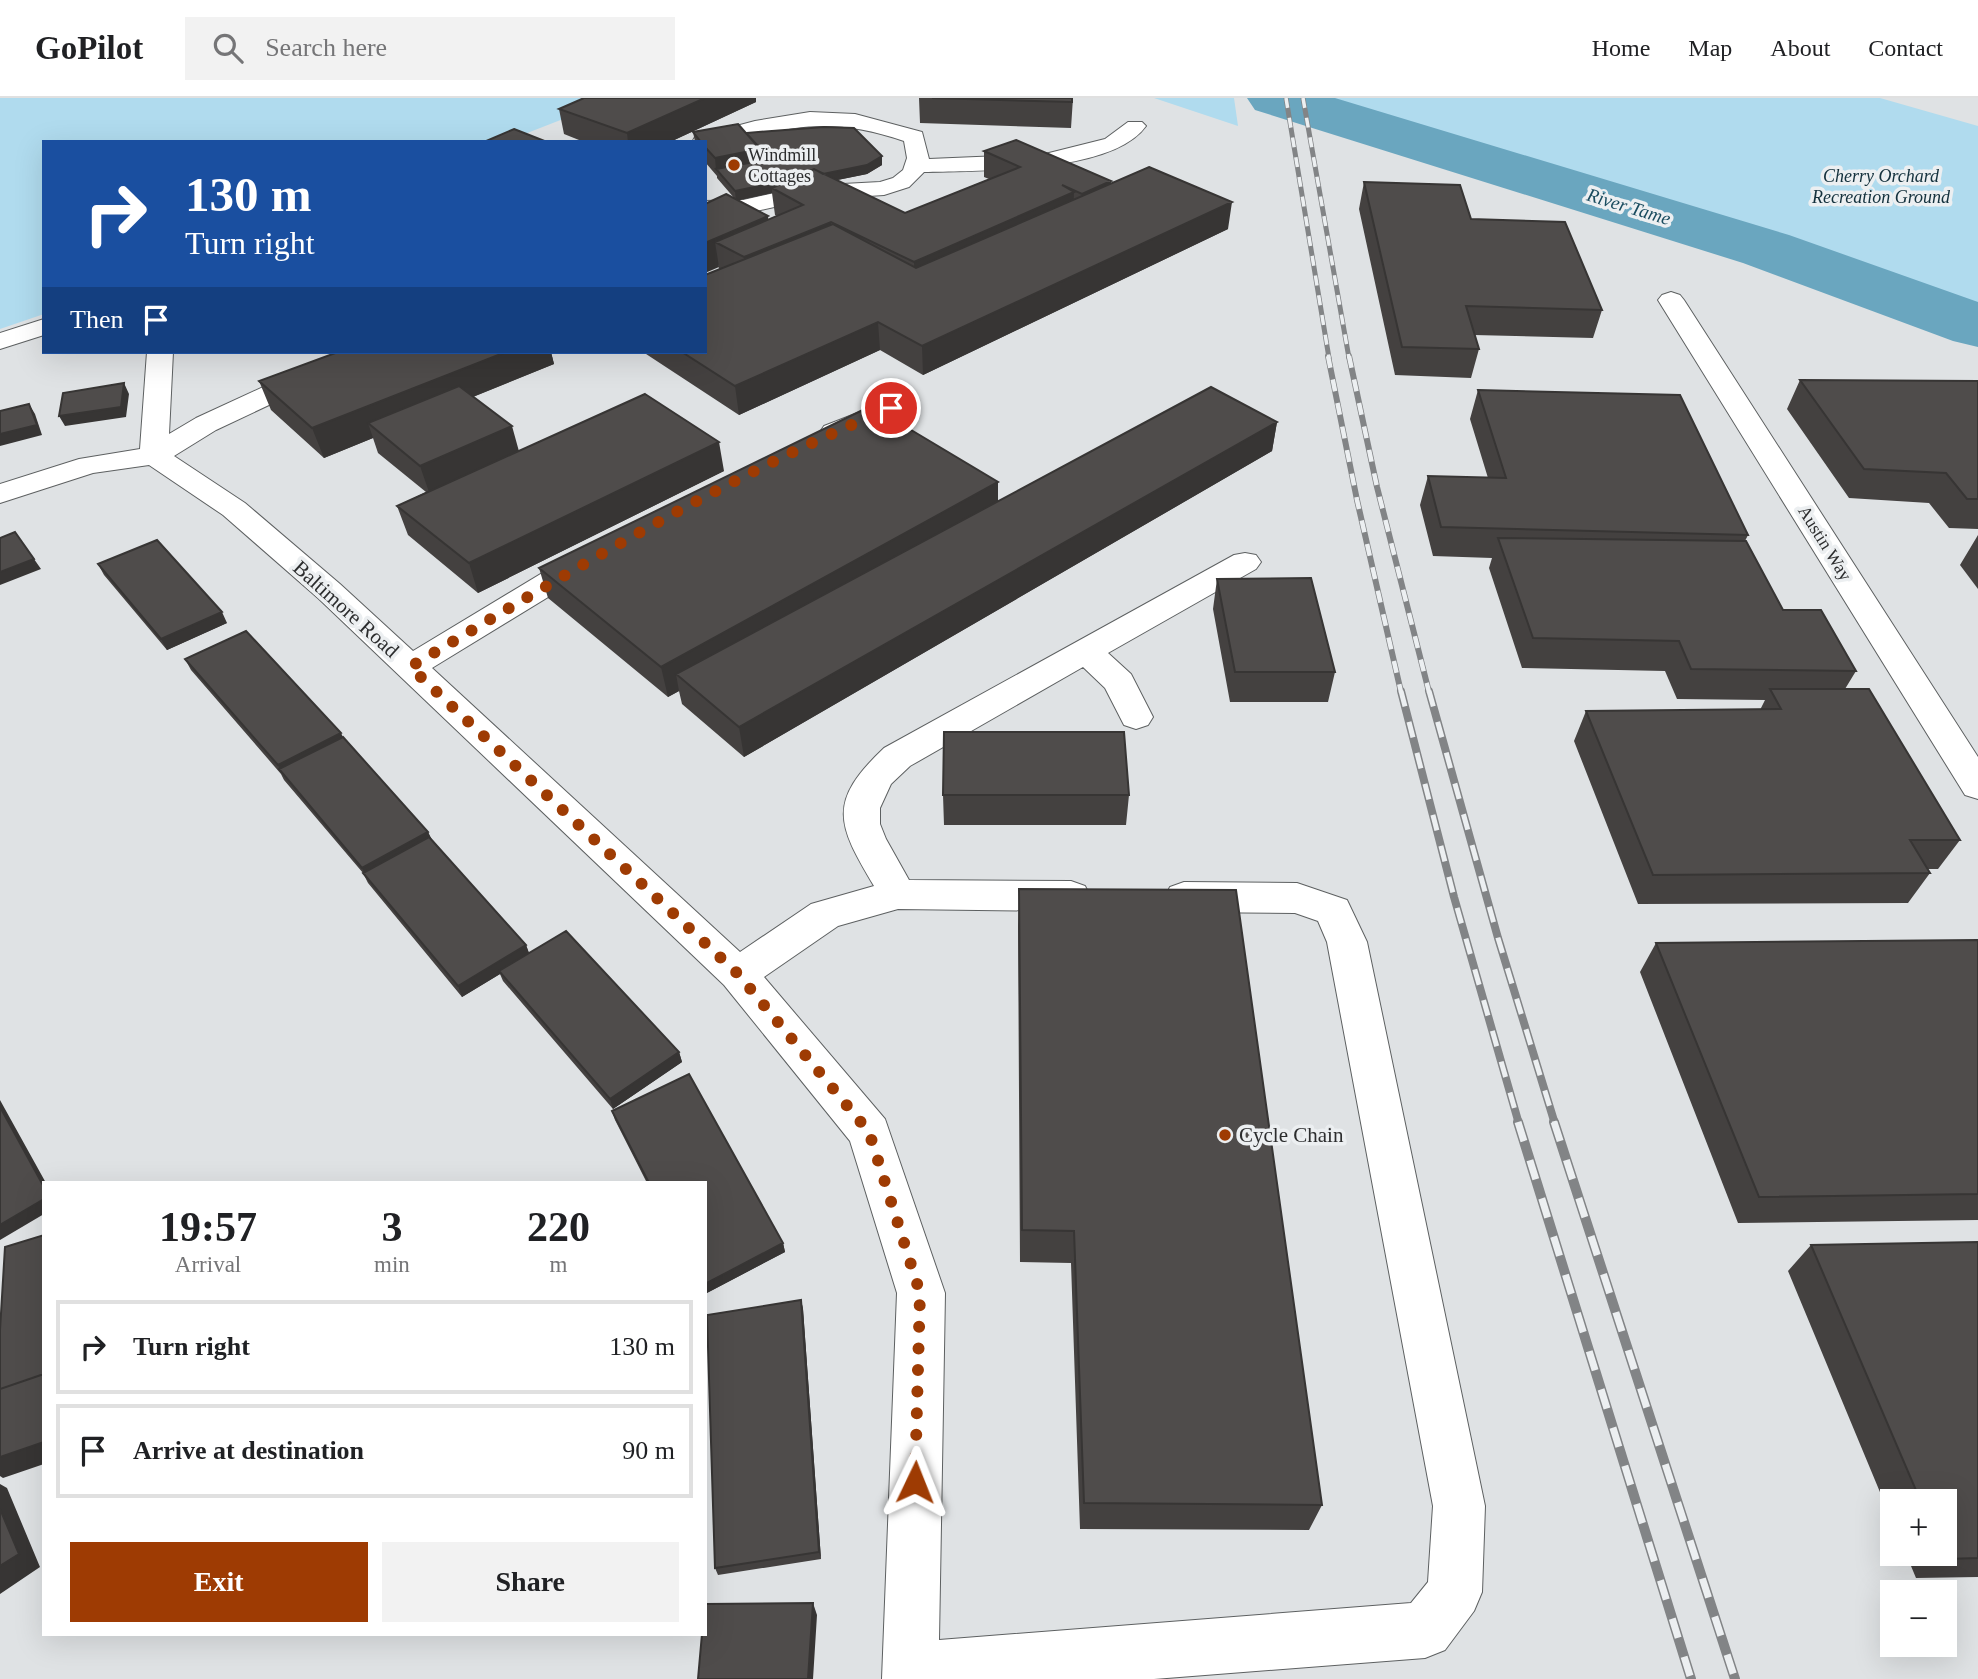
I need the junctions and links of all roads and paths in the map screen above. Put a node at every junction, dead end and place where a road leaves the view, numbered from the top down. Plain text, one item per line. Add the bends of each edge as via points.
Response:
1 (1135, 126) dead end
2 (707, 141) edge
3 (918, 166) junction
4 (707, 208) edge
5 (1671, 300) dead end
6 (42, 328) edge
7 (0, 341) edge
8 (160, 354) edge
9 (356, 354) edge
10 (891, 408) dead end
11 (804, 446) edge
12 (154, 456) junction
13 (0, 494) edge
14 (614, 546) edge
15 (1245, 562) dead end
16 (1086, 651) junction
17 (410, 667) junction
18 (1136, 717) dead end
19 (1978, 786) edge
20 (898, 894) junction
21 (738, 974) junction
22 (910, 1675) edge

1 - 3 street via 1113,144 1045,161
2 - 3 street via 770,125 843,119 914,137 920,153
3 - 4 street via 902,183 858,194 807,193 745,207
5 - 19 street, Austin Way
6 - 7 street
8 - 12 street
9 - 12 street via 206,424
10 - 11 street
12 - 13 street via 89,465
12 - 17 street, Baltimore Road via 234,509
14 - 17 street
15 - 16 street
16 - 18 street via 1119,682
16 - 20 street via 897,757 877,773 862,798 861,817 866,840
17 - 21 street, Baltimore Road
20 - 21 street via 825,915
20 - 22 street via 1297,898 1333,911 1347,942 1459,1506 1455,1592 1425,1630
21 - 22 street, Baltimore Road via 869,1132 920,1293

